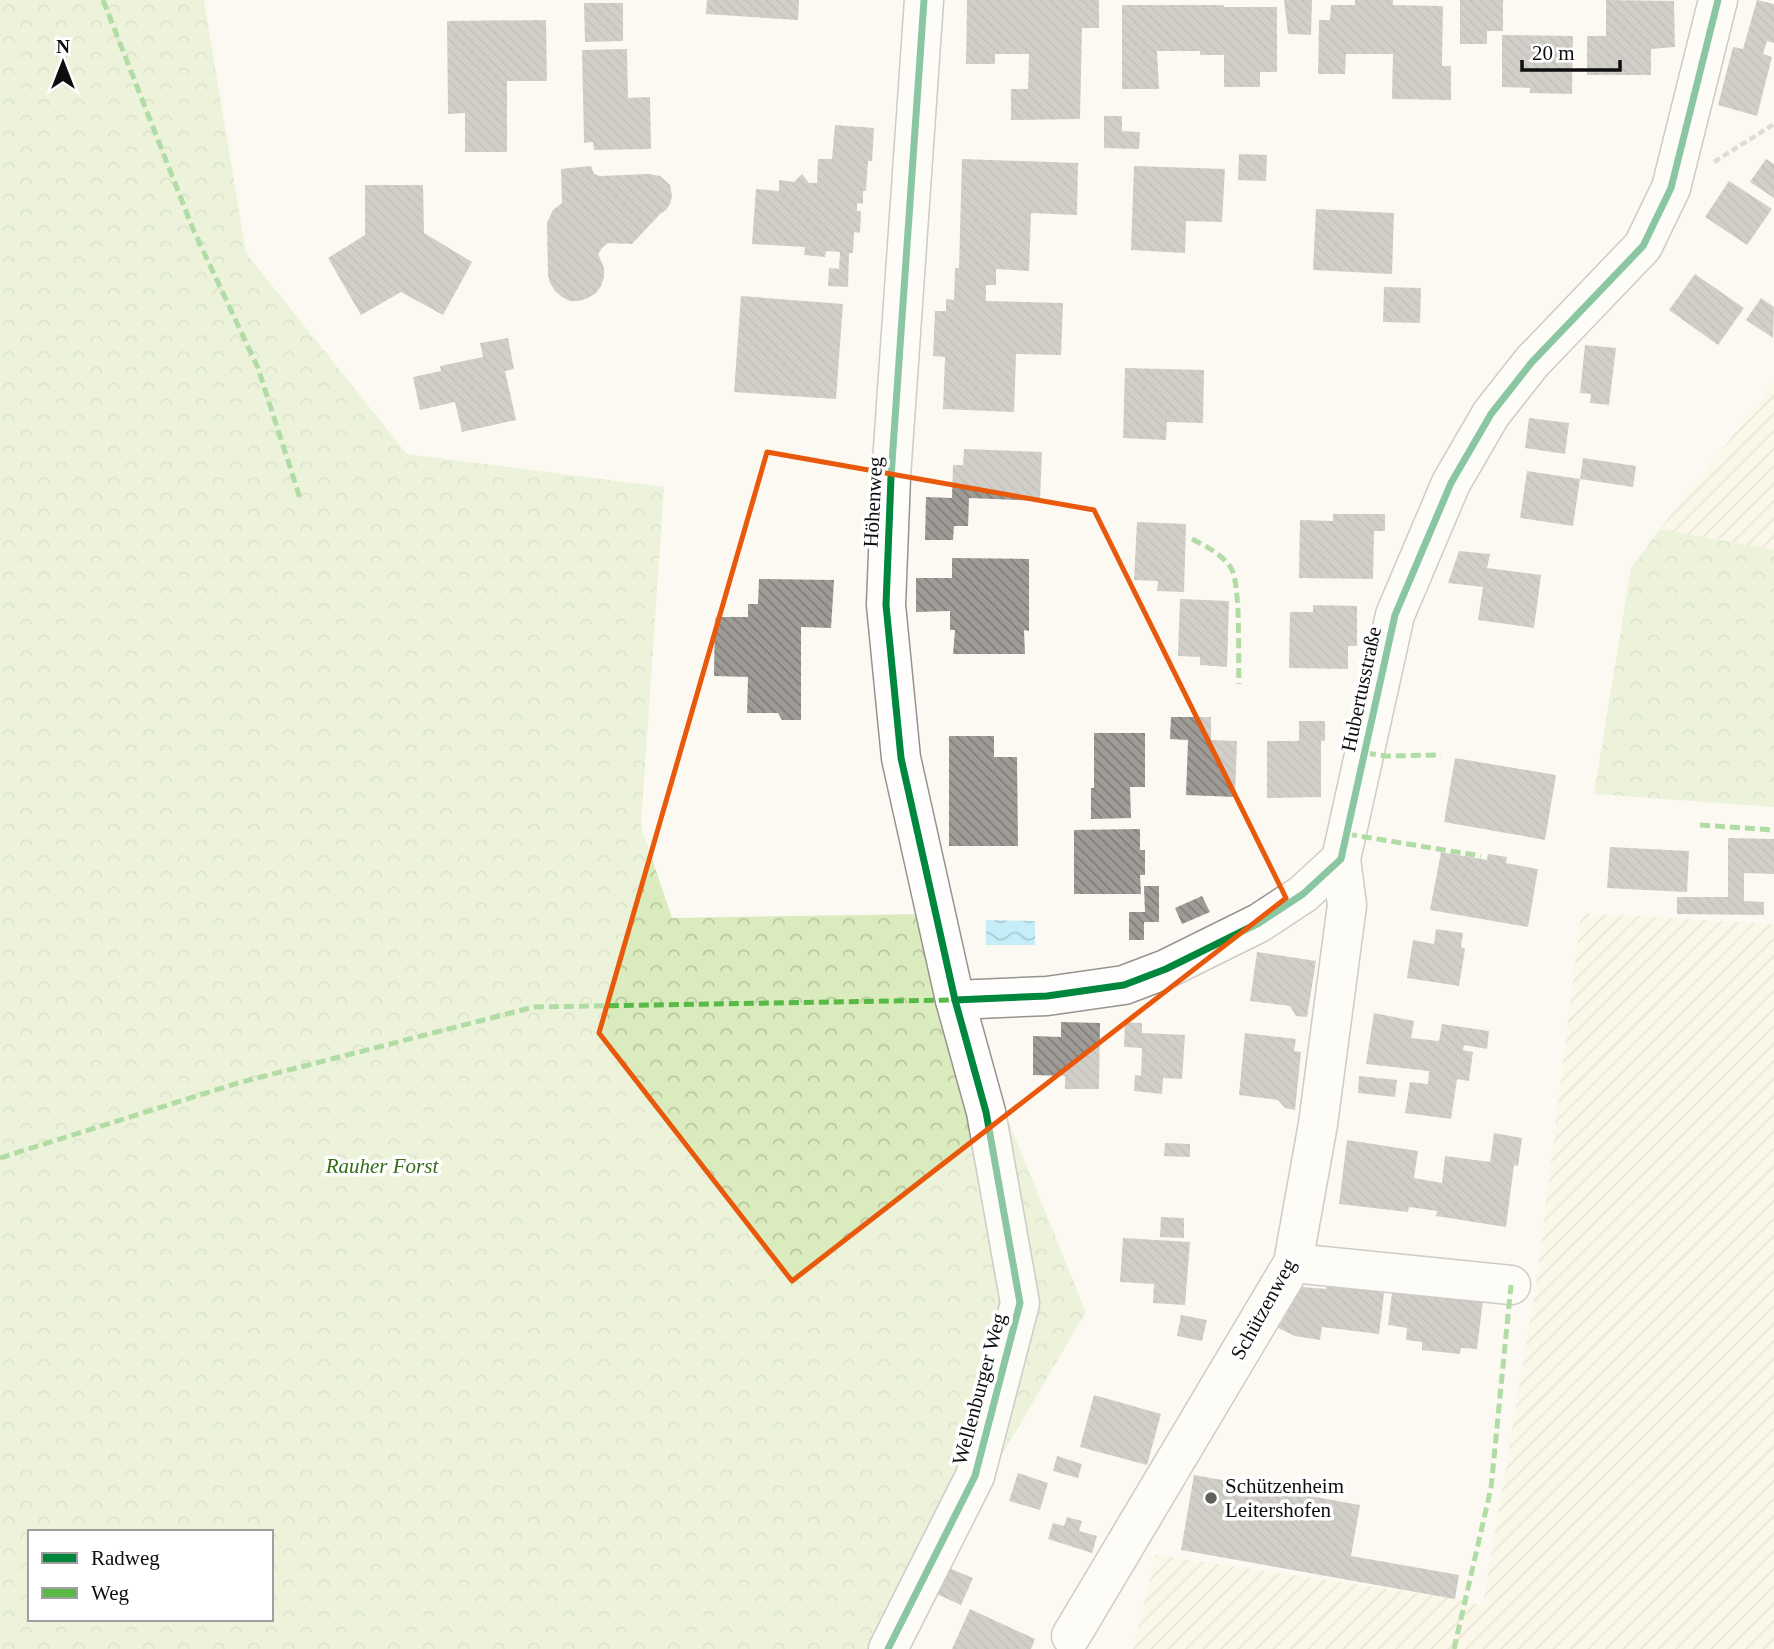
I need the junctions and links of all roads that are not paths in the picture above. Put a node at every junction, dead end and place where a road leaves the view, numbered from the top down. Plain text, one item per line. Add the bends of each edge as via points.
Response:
1 (924, 0) edge
2 (1718, 0) edge
3 (1341, 859) junction
4 (955, 1000) junction
5 (1293, 1263) junction
6 (1511, 1285) dead end
7 (1071, 1636) dead end
8 (888, 1649) edge

1 - 4 street, Höhenweg via 886,605 901,758
2 - 3 street, Hubertusstraße via 1671,188 1643,246 1532,362 1491,414 1451,483 1395,615
3 - 4 street via 1303,894 1259,923 1124,985 1047,996
3 - 5 street, Schützenweg via 1347,905 1318,1124
4 - 8 street, Wellenburger Weg via 986,1112 1020,1303 975,1476
5 - 6 street
5 - 7 street, Schützenweg

